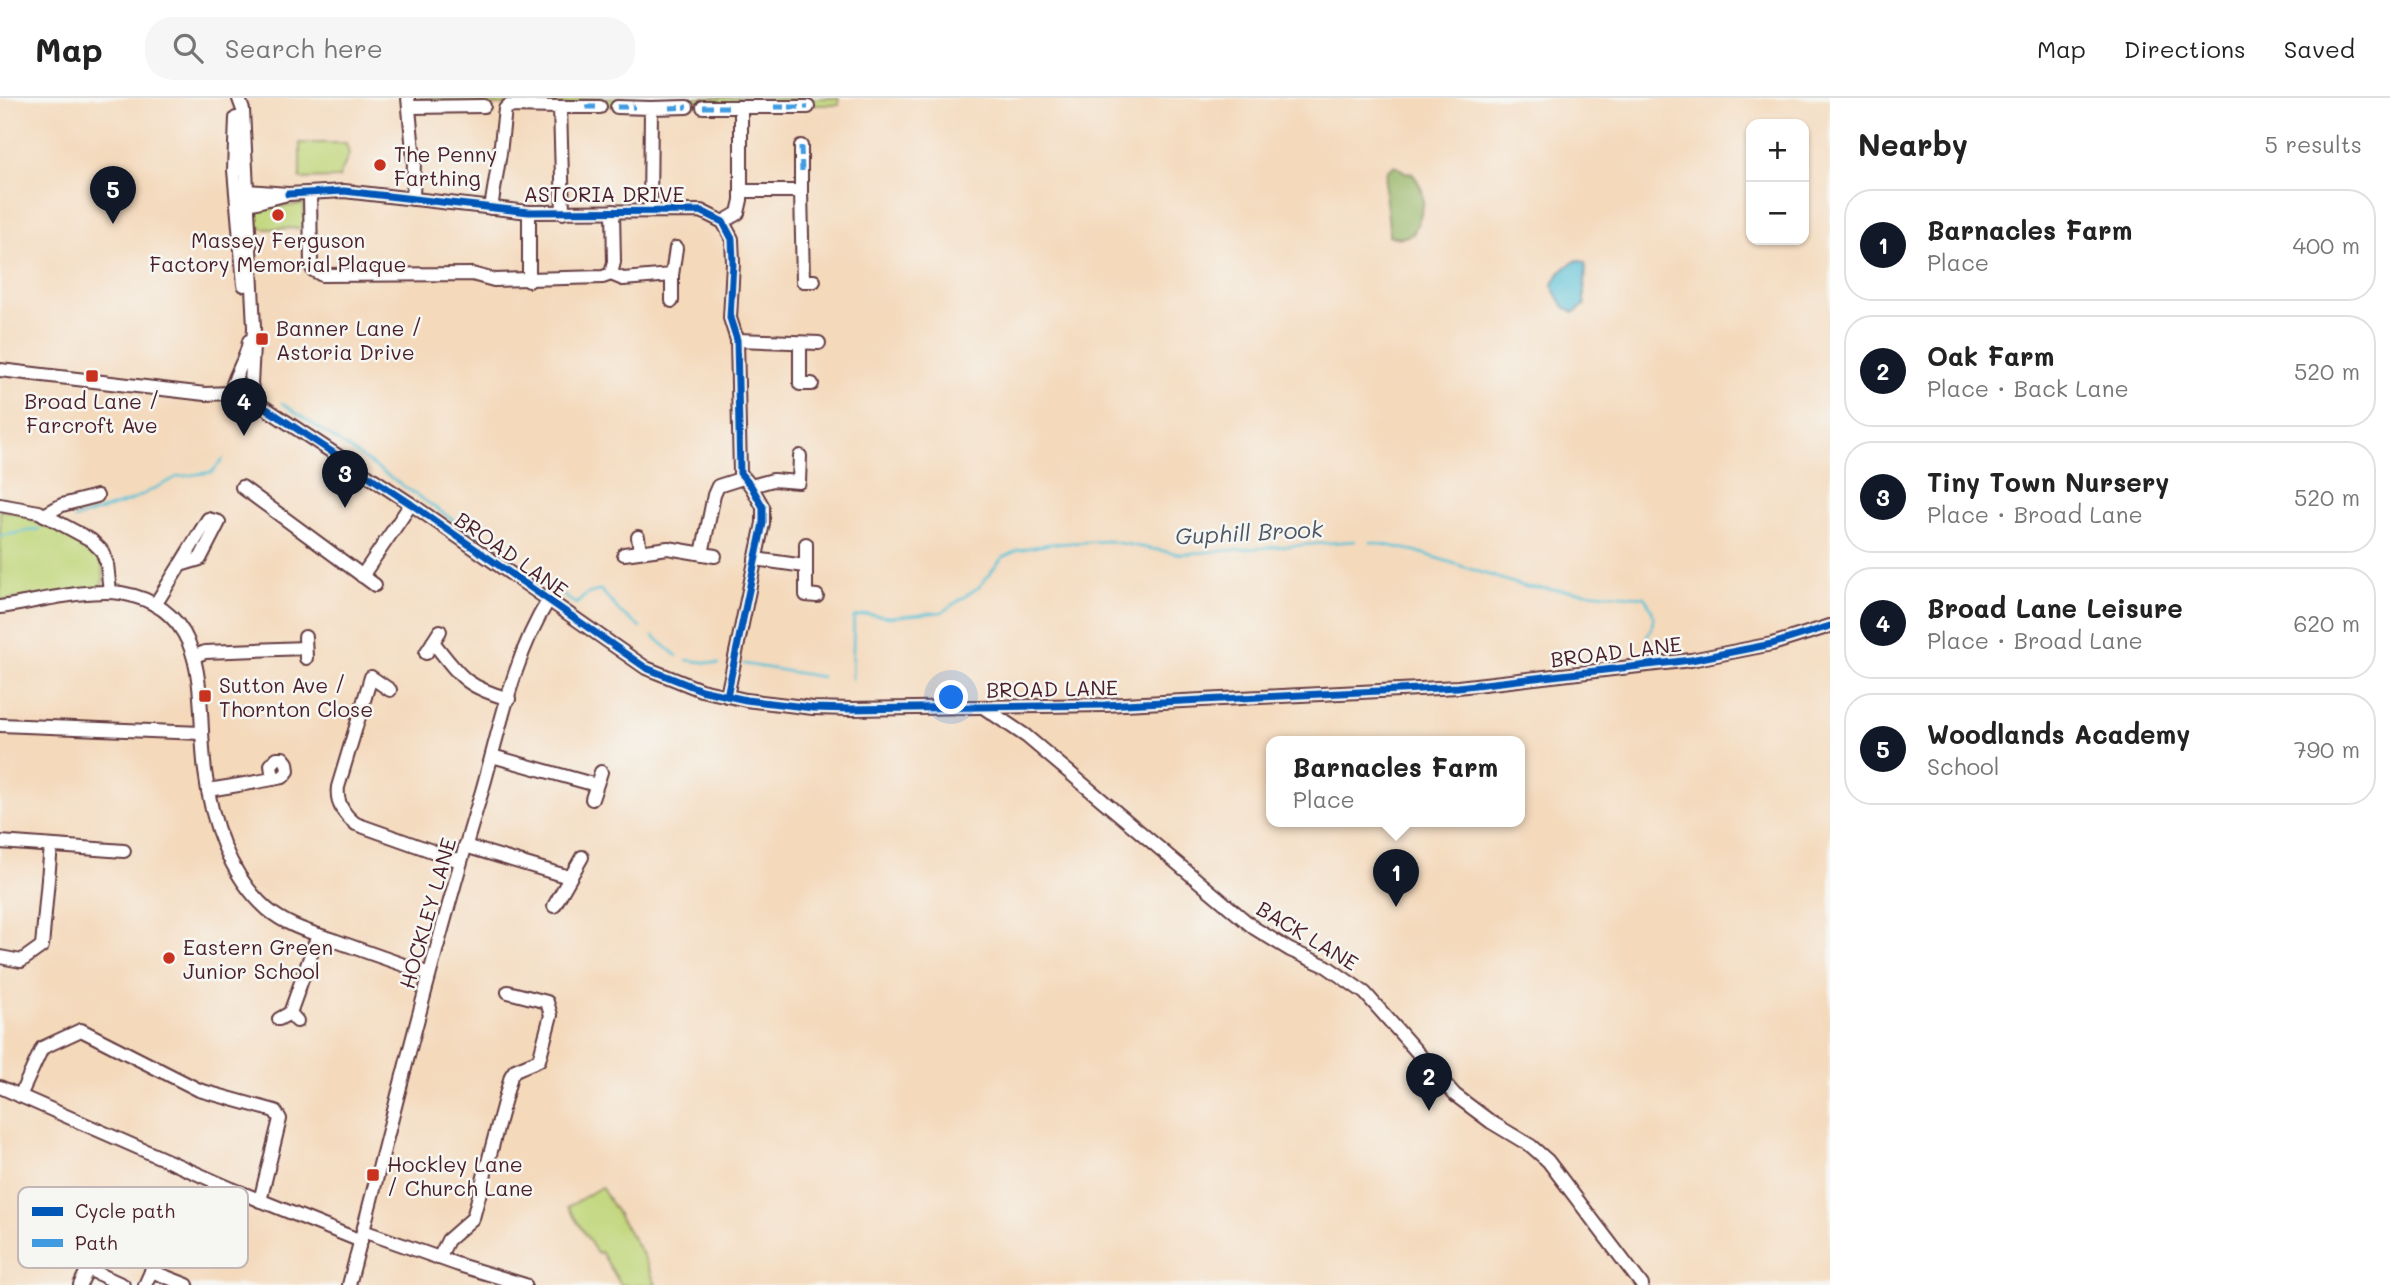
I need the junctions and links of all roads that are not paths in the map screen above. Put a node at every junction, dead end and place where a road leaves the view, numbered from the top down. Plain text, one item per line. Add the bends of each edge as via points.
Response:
1 (239, 99) edge
2 (409, 103) edge
3 (484, 106) dead end
4 (560, 107) junction
5 (600, 107) dead end
6 (617, 107) dead end
7 (687, 107) dead end
8 (703, 107) dead end
9 (741, 107) junction
10 (808, 107) dead end
11 (651, 108) junction
12 (801, 146) dead end
13 (247, 191) junction
14 (741, 191) junction
15 (801, 191) junction
16 (310, 193) junction
17 (288, 194) junction
18 (413, 199) junction
19 (243, 206) junction
20 (491, 208) junction
21 (613, 211) junction
22 (650, 211) junction
23 (529, 212) junction
24 (563, 213) junction
25 (723, 222) junction
26 (676, 248) dead end
27 (611, 274) junction
28 (672, 275) junction
29 (529, 281) junction
30 (803, 281) dead end
31 (672, 301) dead end
32 (737, 340) junction
33 (800, 343) junction
34 (819, 343) dead end
35 (0, 370) edge
36 (251, 384) junction
37 (800, 384) dead end
38 (233, 388) junction
39 (250, 398) junction
40 (800, 456) dead end
41 (747, 482) junction
42 (97, 496) dead end
43 (411, 504) junction
44 (0, 505) edge
45 (243, 505) dead end
46 (54, 520) junction
47 (638, 537) dead end
48 (806, 544) dead end
49 (640, 551) junction
50 (624, 554) dead end
51 (755, 559) junction
52 (180, 565) dead end
53 (805, 566) junction
54 (362, 576) junction
55 (374, 585) dead end
56 (110, 592) junction
57 (817, 596) dead end
58 (548, 601) junction
59 (155, 605) junction
60 (0, 607) edge
61 (1830, 626) edge
62 (440, 631) dead end
63 (305, 648) dead end
64 (195, 656) junction
65 (390, 690) dead end
66 (727, 696) junction
67 (509, 699) junction
68 (983, 707) junction
69 (0, 725) edge
70 (201, 733) junction
71 (492, 756) junction
72 (601, 772) dead end
73 (273, 779) dead end
74 (596, 785) junction
75 (208, 790) junction
76 (592, 799) dead end
77 (0, 842) edge
78 (51, 846) junction
79 (465, 846) junction
80 (124, 852) dead end
81 (582, 858) dead end
82 (460, 861) junction
83 (569, 877) junction
84 (554, 906) dead end
85 (318, 934) junction
86 (0, 957) edge
87 (429, 974) junction
88 (508, 992) dead end
89 (289, 1018) dead end
90 (0, 1087) edge
91 (20, 1096) junction
92 (217, 1182) junction
93 (215, 1187) edge
94 (228, 1187) edge
95 (248, 1196) edge
96 (260, 1201) junction
97 (362, 1236) junction
98 (439, 1258) junction
99 (153, 1268) edge
100 (88, 1269) joint
101 (151, 1271) junction
102 (80, 1285) edge
103 (123, 1285) edge
104 (145, 1285) edge
105 (187, 1285) edge
106 (349, 1285) edge
107 (524, 1285) edge
108 (1642, 1285) edge

1 - 13 street
1 - 19 street via 234,170
2 - 3 street
2 - 18 street
4 - 5 street
4 - 20 street via 505,109
4 - 24 street
6 - 11 street
7 - 11 street
8 - 9 street
9 - 10 street
9 - 14 street
11 - 22 street
12 - 15 street
13 - 17 street, ASTORIA DRIVE
13 - 19 street
14 - 15 street
14 - 25 street via 738,214
15 - 30 street
16 - 17 street, ASTORIA DRIVE
16 - 18 street, ASTORIA DRIVE via 344,191
16 - 29 street via 311,266 318,273 472,274
17 - 19 street, ASTORIA DRIVE
18 - 20 street, ASTORIA DRIVE
19 - 36 street via 254,338
19 - 38 street via 240,239 248,345
20 - 23 street, ASTORIA DRIVE
21 - 22 street, ASTORIA DRIVE
21 - 24 street, ASTORIA DRIVE
21 - 27 street
22 - 25 street, ASTORIA DRIVE via 701,211
23 - 24 street, ASTORIA DRIVE
23 - 29 street
25 - 32 street via 732,239 730,318
26 - 28 street
27 - 28 street via 623,279
27 - 29 street
28 - 31 street
32 - 33 street
32 - 41 street via 739,463
33 - 34 street
33 - 37 street
35 - 38 street via 205,394
36 - 38 street via 245,380
36 - 39 street
38 - 39 street via 240,401
39 - 43 street, BROAD LANE
40 - 41 street via 799,487 773,480
41 - 49 street via 718,486 708,555 668,548
41 - 51 street via 763,515
42 - 46 street via 62,505
43 - 54 street
43 - 58 street, BROAD LANE
44 - 46 street
45 - 54 street via 247,491
46 - 56 street via 102,551
47 - 49 street
48 - 53 street
49 - 50 street
51 - 53 street
51 - 66 street
52 - 59 street
53 - 57 street via 806,595
54 - 55 street
56 - 59 street
56 - 60 street
58 - 66 street, BROAD LANE via 646,668
58 - 67 street, HOCKLEY LANE
59 - 64 street via 177,622
61 - 68 street, BROAD LANE via 1772,644 1691,660 1458,687
62 - 67 street via 429,648 472,686
63 - 64 street
64 - 70 street
65 - 82 street via 371,677 337,798 356,824
66 - 68 street, BROAD LANE via 813,708
67 - 71 street, HOCKLEY LANE
68 - 108 street, BACK LANE via 1026,736 1254,928 1365,993 1455,1095 1548,1161
69 - 70 street
70 - 75 street
71 - 74 street
71 - 79 street, HOCKLEY LANE
72 - 74 street
73 - 75 street
74 - 76 street
75 - 85 street via 223,841 242,882 280,918
77 - 78 street
78 - 80 street
78 - 86 street via 42,946 20,961
79 - 82 street, HOCKLEY LANE
79 - 83 street
81 - 83 street
82 - 87 street, HOCKLEY LANE
83 - 84 street
85 - 87 street
85 - 89 street
87 - 97 street, HOCKLEY LANE
88 - 98 street via 547,1002 551,1015 539,1060 511,1076 473,1218 452,1236
90 - 91 street
91 - 92 street
91 - 96 street via 42,1048 81,1030 200,1090 275,1111 281,1119
92 - 93 street
92 - 94 street
95 - 96 street
96 - 97 street
97 - 98 street
97 - 106 street, HOCKLEY LANE
98 - 107 street
99 - 101 street
100 - 102 street
100 - 103 street
101 - 104 street
101 - 105 street

